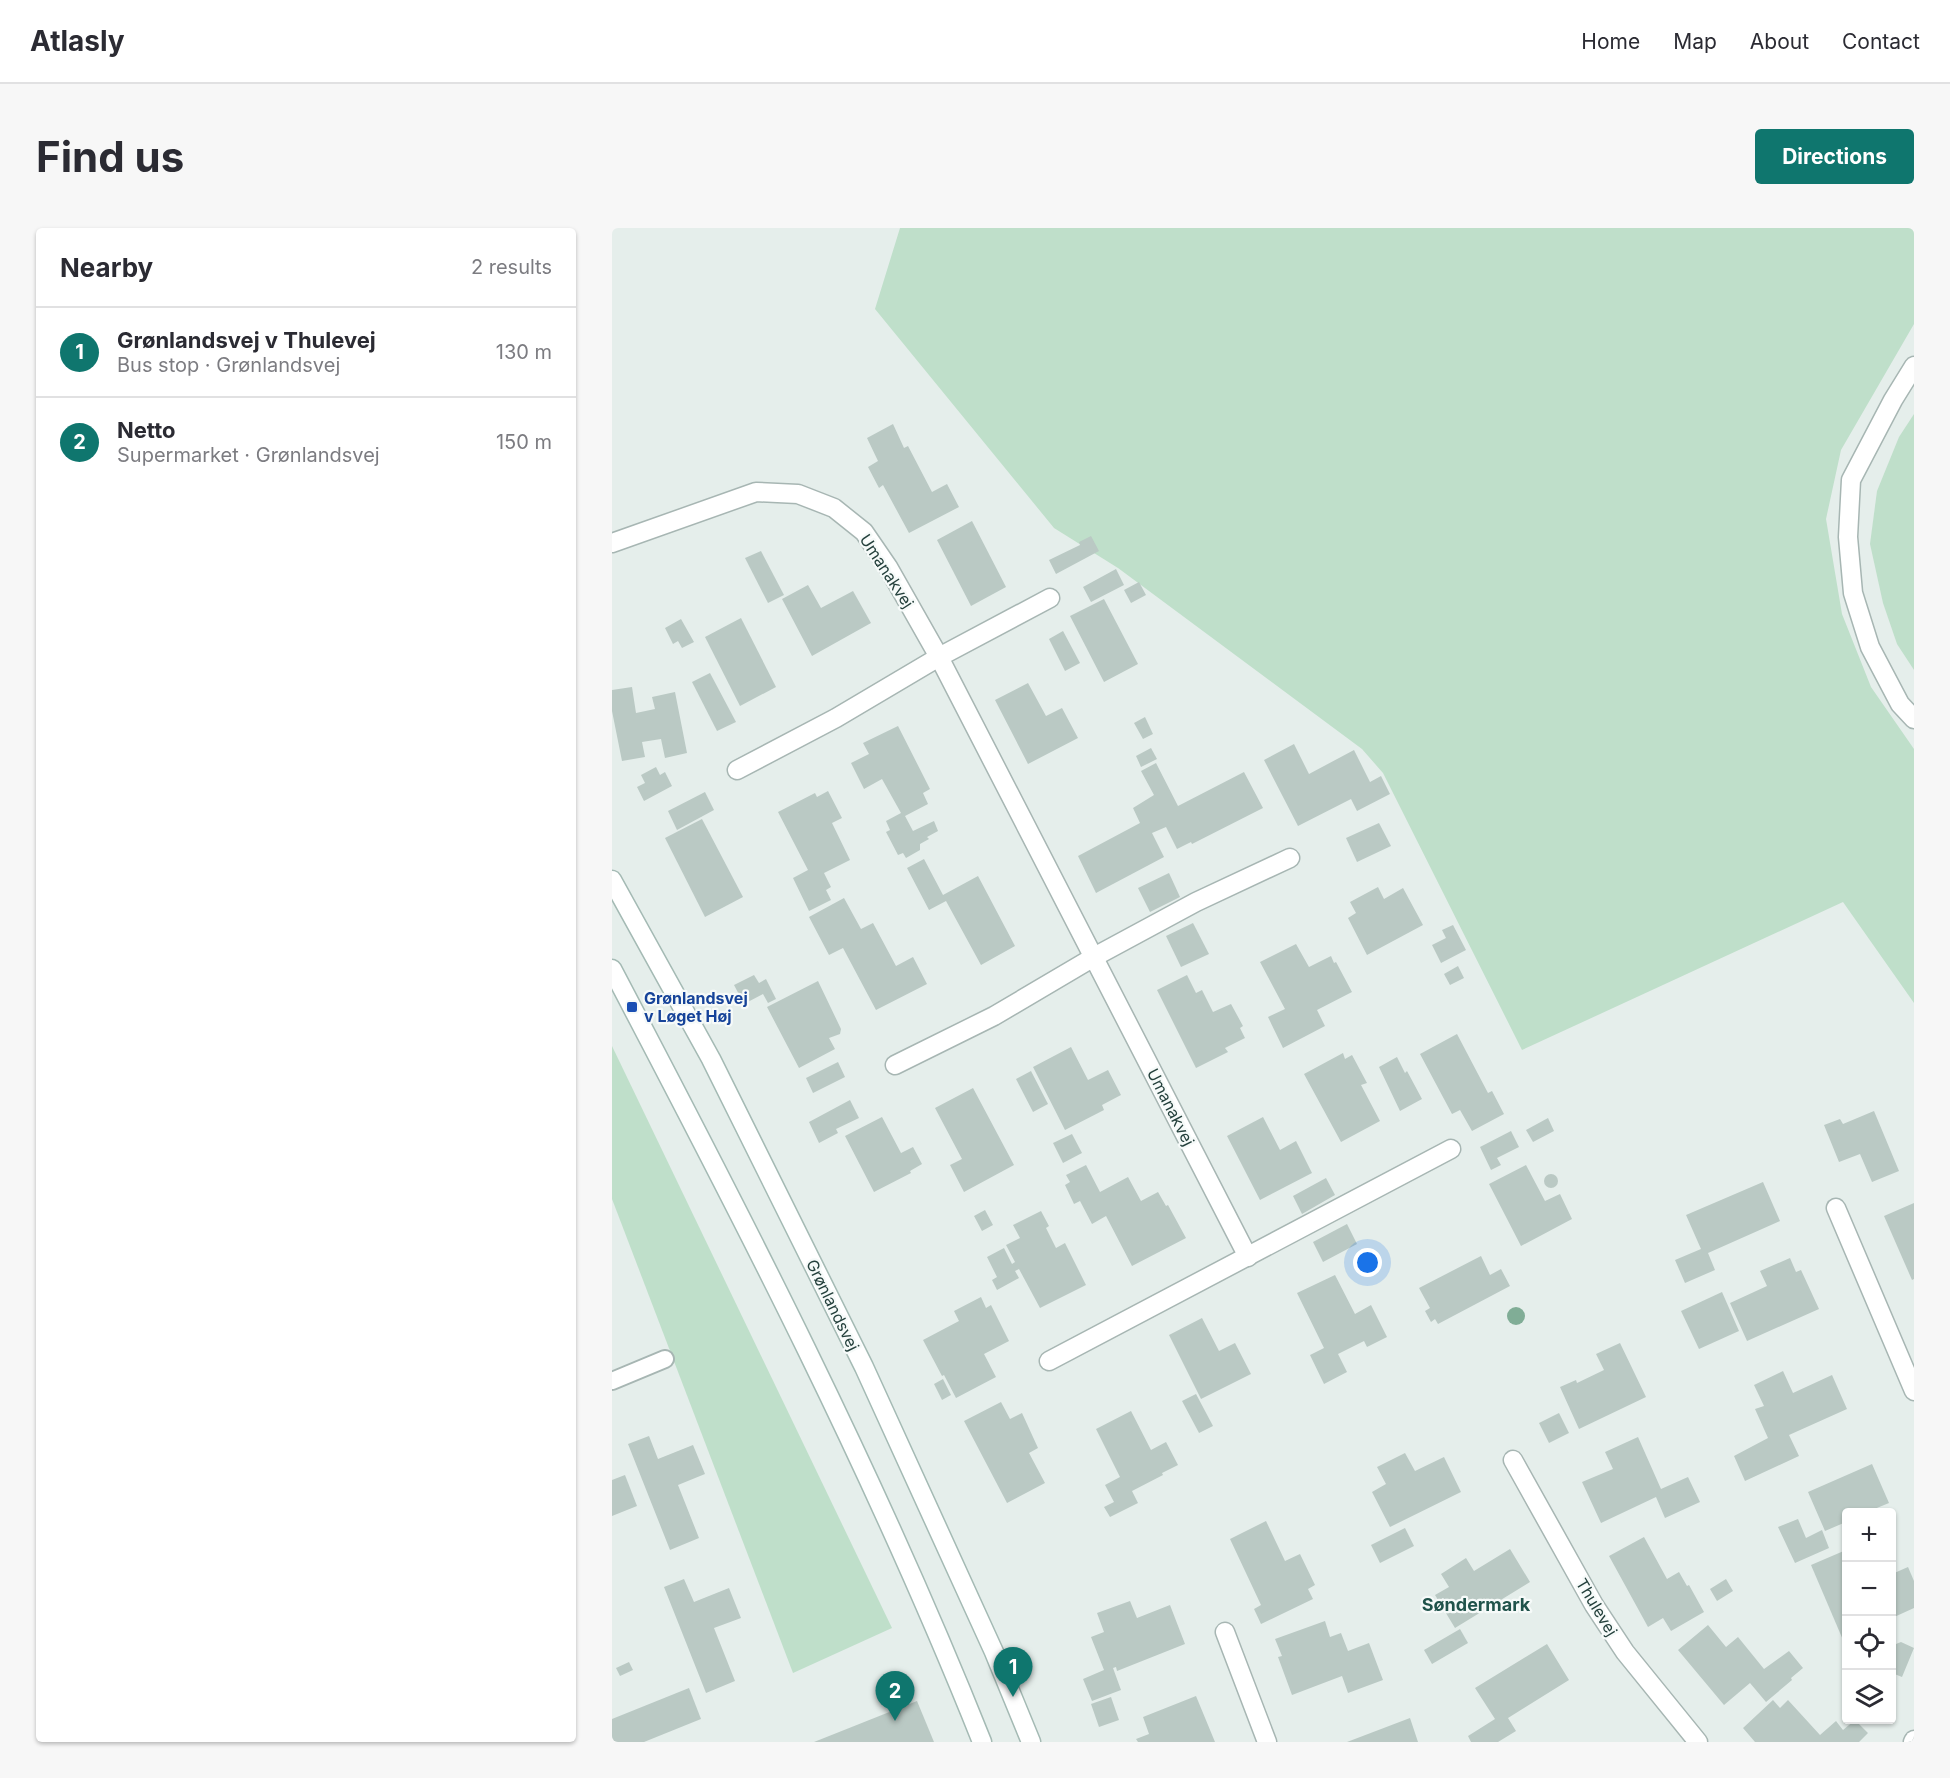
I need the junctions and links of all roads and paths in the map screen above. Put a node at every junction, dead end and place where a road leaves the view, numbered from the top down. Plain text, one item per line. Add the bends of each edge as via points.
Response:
1 (1914, 366) edge
2 (612, 543) edge
3 (1050, 598) dead end
4 (939, 657) junction
5 (1914, 719) edge
6 (737, 770) dead end
7 (1290, 858) dead end
8 (612, 880) edge
9 (1094, 957) junction
10 (612, 969) edge
11 (895, 1065) dead end
12 (1451, 1149) dead end
13 (1836, 1208) dead end
14 (1248, 1257) junction
15 (665, 1359) dead end
16 (1049, 1361) dead end
17 (612, 1381) edge
18 (1914, 1391) edge
19 (1513, 1460) dead end
20 (1225, 1632) dead end
21 (981, 1742) edge
22 (1031, 1742) edge
23 (1267, 1742) edge
24 (1698, 1742) edge

1 - 5 street via 1851,480 1848,537 1853,593 1870,647 1900,704
2 - 4 street, Umanakvej via 756,492 798,494 834,508 864,532
3 - 4 street
4 - 6 street
4 - 9 street, Umanakvej
7 - 9 street via 1216,892
8 - 22 street, Grønlandsvej via 711,1059 864,1367
9 - 11 street via 994,1016
9 - 14 street, Umanakvej
10 - 21 street via 821,1378
12 - 14 street
13 - 18 street
14 - 16 street
15 - 17 lane
19 - 24 street, Thulevej via 1594,1605 1625,1652
20 - 23 street

